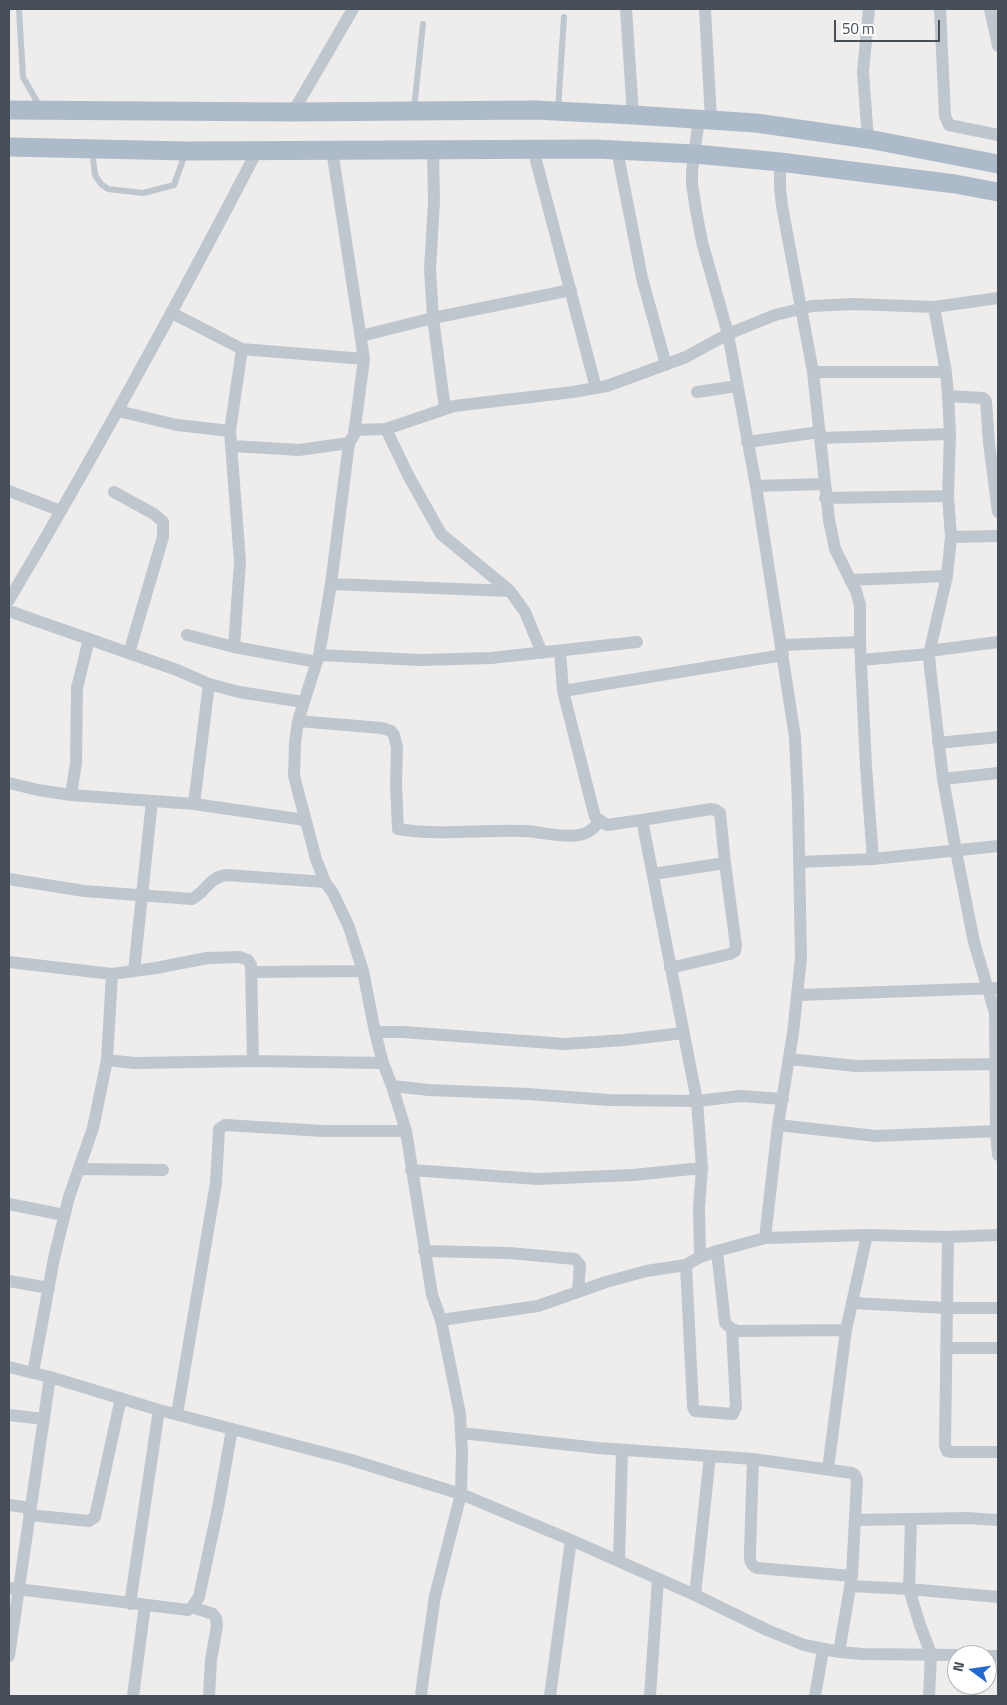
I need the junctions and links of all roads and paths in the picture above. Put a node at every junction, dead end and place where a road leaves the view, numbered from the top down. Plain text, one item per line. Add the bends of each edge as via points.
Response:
1 (19, 9) edge
2 (353, 9) edge
3 (626, 9) edge
4 (705, 9) edge
5 (869, 9) edge
6 (940, 9) edge
7 (990, 9) edge
8 (564, 17) dead end
9 (423, 24) dead end
10 (998, 46) edge
11 (9, 110) edge
12 (42, 110) junction
13 (414, 110) junction
14 (558, 111) junction
15 (293, 112) junction
16 (633, 115) junction
17 (705, 119) junction
18 (998, 135) edge
19 (868, 139) junction
20 (9, 147) edge
21 (92, 149) junction
22 (533, 149) junction
23 (332, 150) junction
24 (433, 150) junction
25 (617, 150) junction
26 (186, 151) junction
27 (257, 151) junction
28 (695, 154) junction
29 (780, 162) junction
30 (998, 164) edge
31 (998, 192) edge
32 (571, 290) junction
33 (998, 298) edge
34 (934, 307) junction
35 (802, 308) junction
36 (172, 313) junction
37 (433, 318) junction
38 (728, 334) junction
39 (361, 336) junction
40 (242, 349) junction
41 (364, 359) junction
42 (666, 365) junction
43 (813, 372) junction
44 (946, 372) junction
45 (737, 386) junction
46 (596, 388) junction
47 (697, 392) dead end
48 (948, 396) junction
49 (445, 410) junction
50 (118, 411) junction
51 (386, 429) junction
52 (354, 430) junction
53 (230, 431) junction
54 (950, 434) junction
55 (820, 435) junction
56 (747, 442) junction
57 (994, 442) edge
58 (349, 443) junction
59 (232, 446) junction
60 (824, 484) junction
61 (756, 486) junction
62 (9, 491) edge
63 (114, 492) dead end
64 (948, 496) junction
65 (826, 498) junction
66 (61, 511) junction
67 (998, 512) edge
68 (998, 536) edge
69 (951, 538) junction
70 (947, 576) junction
71 (850, 580) junction
72 (331, 584) junction
73 (510, 592) junction
74 (10, 594) edge
75 (9, 610) edge
76 (187, 635) dead end
77 (89, 639) junction
78 (637, 642) dead end
79 (860, 642) junction
80 (998, 642) edge
81 (234, 647) junction
82 (783, 650) junction
83 (560, 651) junction
84 (129, 653) junction
85 (542, 653) junction
86 (929, 653) junction
87 (318, 659) junction
88 (861, 660) junction
89 (209, 684) junction
90 (563, 691) junction
91 (303, 702) junction
92 (298, 721) junction
93 (998, 737) edge
94 (938, 743) junction
95 (998, 773) edge
96 (943, 779) junction
97 (9, 783) edge
98 (71, 795) junction
99 (152, 801) junction
100 (194, 804) junction
101 (305, 820) junction
102 (642, 820) junction
103 (600, 821) junction
104 (998, 846) edge
105 (956, 851) junction
106 (873, 859) junction
107 (800, 862) junction
108 (724, 863) junction
109 (653, 874) junction
110 (9, 879) edge
111 (325, 882) junction
112 (141, 896) junction
113 (9, 962) edge
114 (670, 968) junction
115 (134, 971) junction
116 (363, 971) junction
117 (252, 972) junction
118 (112, 974) junction
119 (994, 988) edge
120 (797, 995) junction
121 (375, 1032) junction
122 (683, 1033) junction
123 (997, 1048) edge
124 (788, 1059) junction
125 (106, 1060) junction
126 (253, 1062) junction
127 (383, 1063) junction
128 (996, 1064) junction
129 (392, 1086) junction
130 (783, 1099) junction
131 (697, 1102) junction
132 (778, 1125) junction
133 (406, 1131) junction
134 (997, 1131) edge
135 (998, 1155) edge
136 (702, 1168) junction
137 (79, 1169) junction
138 (163, 1170) dead end
139 (411, 1170) junction
140 (9, 1204) edge
141 (64, 1215) junction
142 (867, 1235) junction
143 (998, 1235) edge
144 (948, 1237) junction
145 (765, 1238) junction
146 (424, 1251) junction
147 (717, 1251) junction
148 (700, 1257) junction
149 (686, 1265) junction
150 (9, 1281) edge
151 (49, 1288) junction
152 (578, 1292) junction
153 (853, 1303) junction
154 (946, 1308) junction
155 (998, 1308) edge
156 (441, 1320) junction
157 (732, 1329) junction
158 (846, 1330) junction
159 (946, 1348) junction
160 (998, 1348) edge
161 (9, 1367) edge
162 (33, 1373) junction
163 (50, 1377) junction
164 (121, 1398) junction
165 (159, 1410) junction
166 (177, 1414) junction
167 (9, 1415) edge
168 (44, 1419) junction
169 (232, 1429) junction
170 (461, 1433) junction
171 (622, 1450) junction
172 (998, 1452) edge
173 (710, 1456) junction
174 (753, 1459) junction
175 (828, 1469) junction
176 (461, 1494) junction
177 (9, 1505) edge
178 (30, 1512) junction
179 (911, 1519) junction
180 (855, 1520) junction
181 (998, 1520) edge
182 (571, 1540) junction
183 (619, 1561) junction
184 (658, 1579) junction
185 (851, 1581) junction
186 (14, 1589) edge
187 (909, 1589) junction
188 (695, 1595) junction
189 (998, 1597) edge
190 (130, 1604) junction
191 (145, 1605) junction
192 (192, 1607) junction
193 (823, 1650) junction
194 (840, 1652) junction
195 (932, 1654) junction
196 (947, 1655) edge
197 (9, 1656) edge
198 (133, 1696) edge
199 (209, 1696) edge
200 (421, 1696) edge
201 (550, 1696) edge
202 (650, 1696) edge
203 (815, 1696) edge
204 (929, 1696) edge

1 - 12 lane via 23,77
2 - 15 street
3 - 16 street
4 - 17 street
5 - 19 street via 863,72
6 - 18 street via 944,116 949,124
7 - 10 street
8 - 14 lane
9 - 13 lane
11 - 12 main road
12 - 15 main road
13 - 14 main road
13 - 15 main road
14 - 16 main road
16 - 17 main road
17 - 19 main road
17 - 28 street
19 - 30 main road
20 - 21 main road
21 - 26 main road
21 - 26 lane via 95,175 101,184 111,190 143,193 174,185
22 - 24 main road
22 - 25 main road
22 - 32 street
23 - 24 main road
23 - 27 main road
23 - 39 street
24 - 37 street via 430,269
25 - 28 main road
25 - 42 street via 642,278
26 - 27 main road
27 - 36 street
28 - 29 main road
28 - 38 street via 692,184 696,210
29 - 31 main road
29 - 35 street via 781,197
32 - 37 street
32 - 46 street
33 - 34 street
34 - 35 street via 853,304
34 - 44 street
35 - 38 street
35 - 43 street
36 - 40 street
36 - 50 street
37 - 39 street
37 - 49 street
38 - 42 street
38 - 45 street
39 - 41 street
40 - 41 street
40 - 53 street
41 - 52 street
42 - 46 street
43 - 44 street
43 - 55 street
44 - 48 street
45 - 47 street
45 - 56 street
46 - 49 street via 481,402
48 - 54 street
48 - 57 street via 983,398
49 - 51 street
50 - 53 street via 178,425
50 - 66 street
51 - 52 street
51 - 73 street via 441,534
52 - 58 street
53 - 59 street
54 - 55 street
54 - 64 street
55 - 56 street
55 - 60 street
56 - 61 street
57 - 67 street
58 - 59 street via 299,450
58 - 72 street
59 - 81 street via 240,562
60 - 61 street
60 - 65 street
61 - 82 street
62 - 66 street
63 - 84 street via 163,522 163,537
64 - 65 street
64 - 69 street
65 - 71 street via 835,549
66 - 74 street
68 - 69 street
69 - 70 street
70 - 71 street
70 - 86 street
71 - 79 street via 860,605
72 - 73 street
72 - 87 street
73 - 85 street via 526,612
75 - 77 street
76 - 81 street
77 - 84 street
77 - 98 street via 77,688 76,764
78 - 83 street
79 - 82 street
79 - 88 street
80 - 86 street
81 - 87 street
82 - 90 street
82 - 107 street via 795,737
83 - 85 street
83 - 90 street
84 - 89 street
85 - 87 street via 420,660
86 - 88 street
86 - 94 street
87 - 91 street
88 - 106 street
89 - 91 street
89 - 100 street
90 - 103 street
91 - 92 street
92 - 101 street via 294,776
92 - 103 street via 391,731 397,748 398,829 526,831 564,836 592,832
93 - 94 street
94 - 96 street
95 - 96 street
96 - 105 street
97 - 98 street
98 - 99 street
99 - 100 street
99 - 112 street
100 - 101 street
101 - 111 street
102 - 103 street via 606,825
102 - 108 street via 711,808 716,810 720,813
102 - 109 street
104 - 105 street
105 - 106 street
105 - 119 street via 980,969
106 - 107 street
107 - 120 street via 801,958
108 - 109 street
108 - 114 street via 735,951
109 - 114 street
110 - 112 street
111 - 112 street via 226,875 211,880 200,895 192,899
111 - 116 street via 349,927
112 - 115 street
113 - 118 street
114 - 122 street
115 - 117 street via 207,958 240,957 248,960
115 - 118 street
116 - 117 street
116 - 121 street
117 - 126 street
118 - 125 street
119 - 120 street
119 - 123 street
120 - 124 street
121 - 122 street via 565,1044
121 - 127 street
122 - 131 street
123 - 128 street
124 - 128 street via 856,1066
124 - 130 street
125 - 126 street
125 - 137 street via 93,1128
126 - 127 street
127 - 129 street
128 - 134 street
129 - 131 street via 609,1100
129 - 133 street
130 - 131 street via 740,1096
130 - 132 street
131 - 136 street
132 - 134 street via 876,1136
132 - 145 street
133 - 139 street
133 - 166 street via 323,1131 225,1125 219,1130 216,1183
134 - 135 street
136 - 139 street via 537,1179
136 - 148 street
137 - 138 street
137 - 141 street
139 - 146 street
140 - 141 street
141 - 151 street
142 - 144 street
142 - 145 street
142 - 153 street
143 - 144 street
144 - 154 street
145 - 147 street
146 - 152 street via 574,1259 580,1265
146 - 156 street via 432,1295
147 - 148 street
147 - 157 street via 725,1323
148 - 149 street
149 - 152 street via 646,1271
149 - 157 street via 695,1411 735,1412
150 - 151 street
151 - 162 street
152 - 156 street via 538,1306
153 - 154 street
153 - 158 street
154 - 155 street
154 - 159 street
156 - 170 street
157 - 158 street
158 - 175 street
159 - 160 street
159 - 172 street via 945,1445 952,1452
161 - 162 street
162 - 163 street
163 - 164 street
163 - 168 street
164 - 165 street
164 - 178 street via 95,1517 89,1521
165 - 166 street
165 - 190 street
166 - 169 street
167 - 168 street
168 - 178 street
169 - 176 street via 348,1458
169 - 192 street via 199,1596
170 - 171 street
170 - 176 street
171 - 173 street
171 - 183 street
173 - 174 street
173 - 188 street
174 - 175 street
174 - 185 street via 752,1566
175 - 180 street via 855,1475
176 - 182 street
176 - 200 street via 435,1596
177 - 178 street
178 - 186 street
179 - 180 street
179 - 181 street
179 - 187 street
180 - 185 street
182 - 183 street
182 - 201 street
183 - 184 street
184 - 188 street
184 - 202 street
185 - 187 street
185 - 194 street
186 - 190 street
186 - 197 street
187 - 189 street
187 - 195 street
188 - 193 street via 766,1630
190 - 191 street
191 - 192 street via 188,1610
191 - 198 street
192 - 199 street via 216,1618
193 - 194 street
193 - 203 street
194 - 195 street
195 - 196 street
195 - 204 street

